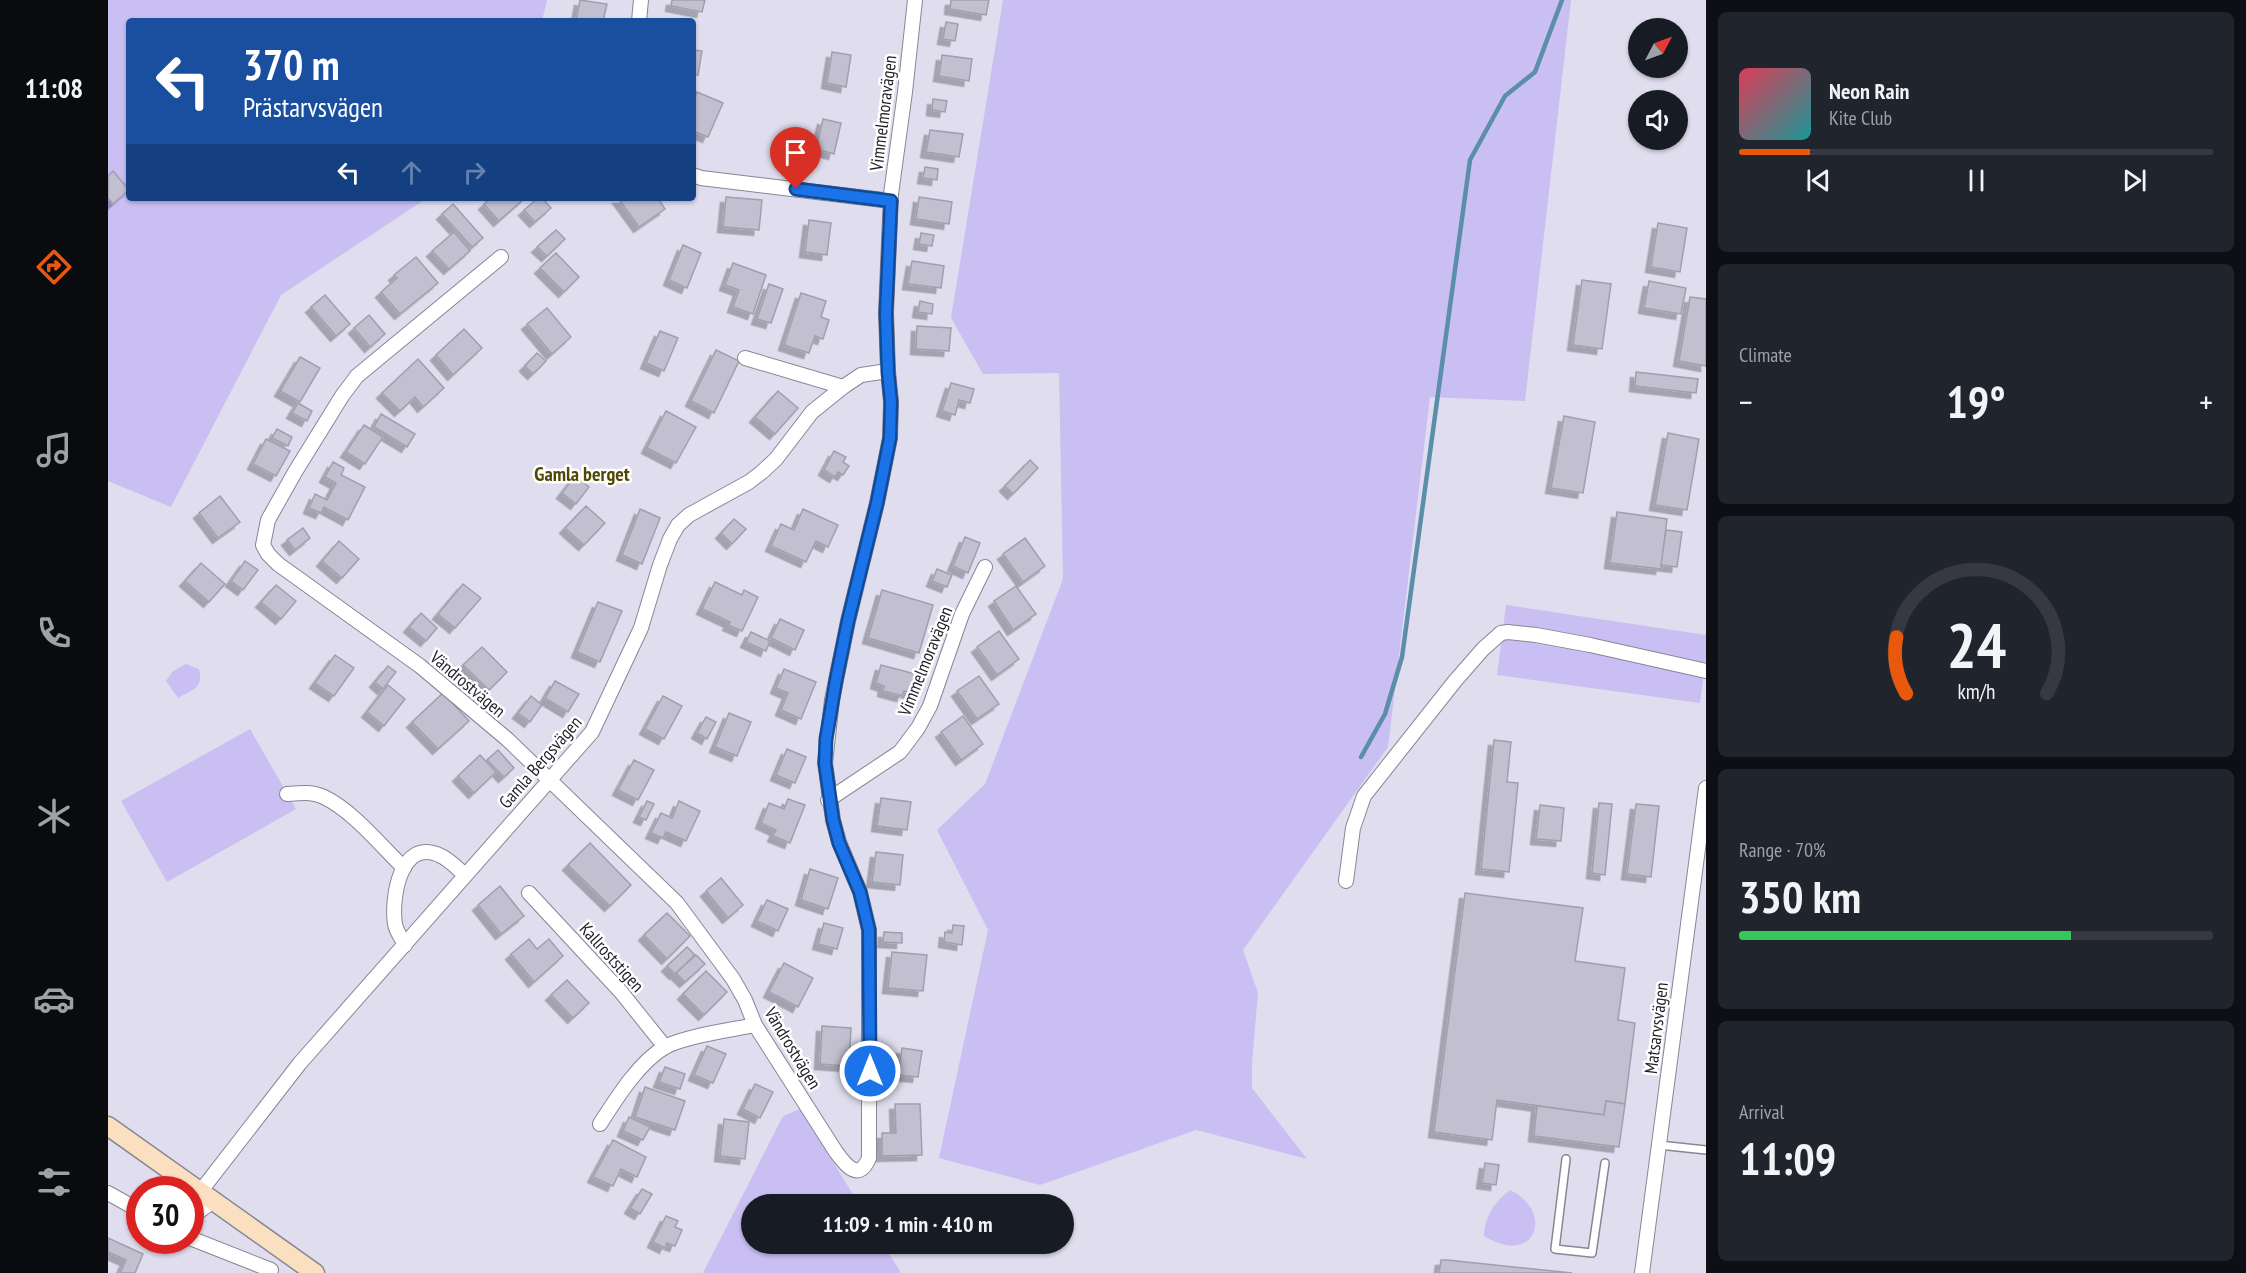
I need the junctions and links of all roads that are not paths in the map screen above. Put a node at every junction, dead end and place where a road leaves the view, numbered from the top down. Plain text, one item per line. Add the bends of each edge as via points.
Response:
1 (641, 0) edge
2 (915, 0) edge
3 (639, 18) edge
4 (696, 176) edge
5 (891, 201) junction
6 (501, 257) dead end
7 (745, 358) dead end
8 (888, 372) junction
9 (843, 387) junction
10 (985, 567) dead end
11 (1706, 671) edge
12 (548, 780) junction
13 (1706, 788) edge
14 (287, 794) dead end
15 (828, 800) junction
16 (404, 868) junction
17 (465, 875) junction
18 (1346, 881) dead end
19 (529, 893) dead end
20 (405, 945) junction
21 (755, 1025) junction
22 (665, 1047) junction
23 (600, 1124) dead end
24 (108, 1126) edge
25 (1659, 1145) junction
26 (1706, 1150) edge
27 (1566, 1159) dead end
28 (1605, 1163) dead end
29 (860, 1170) joint
30 (108, 1193) edge
31 (206, 1197) junction
32 (204, 1200) edge
33 (126, 1203) edge
34 (204, 1244) edge
35 (270, 1270) dead end
36 (315, 1273) edge
37 (1642, 1273) edge

1 - 3 street
2 - 5 street, Vimmelmoravägen
4 - 5 street
5 - 8 street, Vimmelmoravägen via 886,313
6 - 12 street, Vändrostvägen via 357,376 268,520 263,545 278,564 420,666 507,739
7 - 9 street
8 - 9 street, Gamla Bergsvägen via 861,375
8 - 15 street, Vimmelmoravägen via 890,438 832,700 825,763
9 - 12 street, Gamla Bergsvägen via 812,412 776,459 749,482 678,525 660,566 641,628 597,724
10 - 15 street, Vimmelmoravägen via 962,614 930,706 918,728 900,752
11 - 18 street via 1590,645 1501,633 1455,681 1364,796 1353,828
12 - 17 street, Gamla Bergsvägen
12 - 21 street, Vändrostvägen via 677,903 733,979
13 - 25 street, Matsarvsvägen
14 - 16 street via 306,792 323,797 351,816
15 - 29 street, Vimmelmoravägen via 869,930 869,1158
16 - 17 street via 422,852 437,854
16 - 20 street via 395,888 395,926
17 - 20 street, Gamla Bergsvägen
19 - 22 street, Kallroststigen via 621,992
20 - 31 street, Gamla Bergsvägen via 300,1063
21 - 22 street
21 - 29 street, Vändrostvägen via 845,1165
22 - 23 street via 632,1077
24 - 31 main road
25 - 26 lane
25 - 37 street, Matsarvsvägen
27 - 28 lane via 1555,1249 1592,1253
30 - 33 street
31 - 32 street, Gamla Bergsvägen
31 - 36 main road
34 - 35 street

